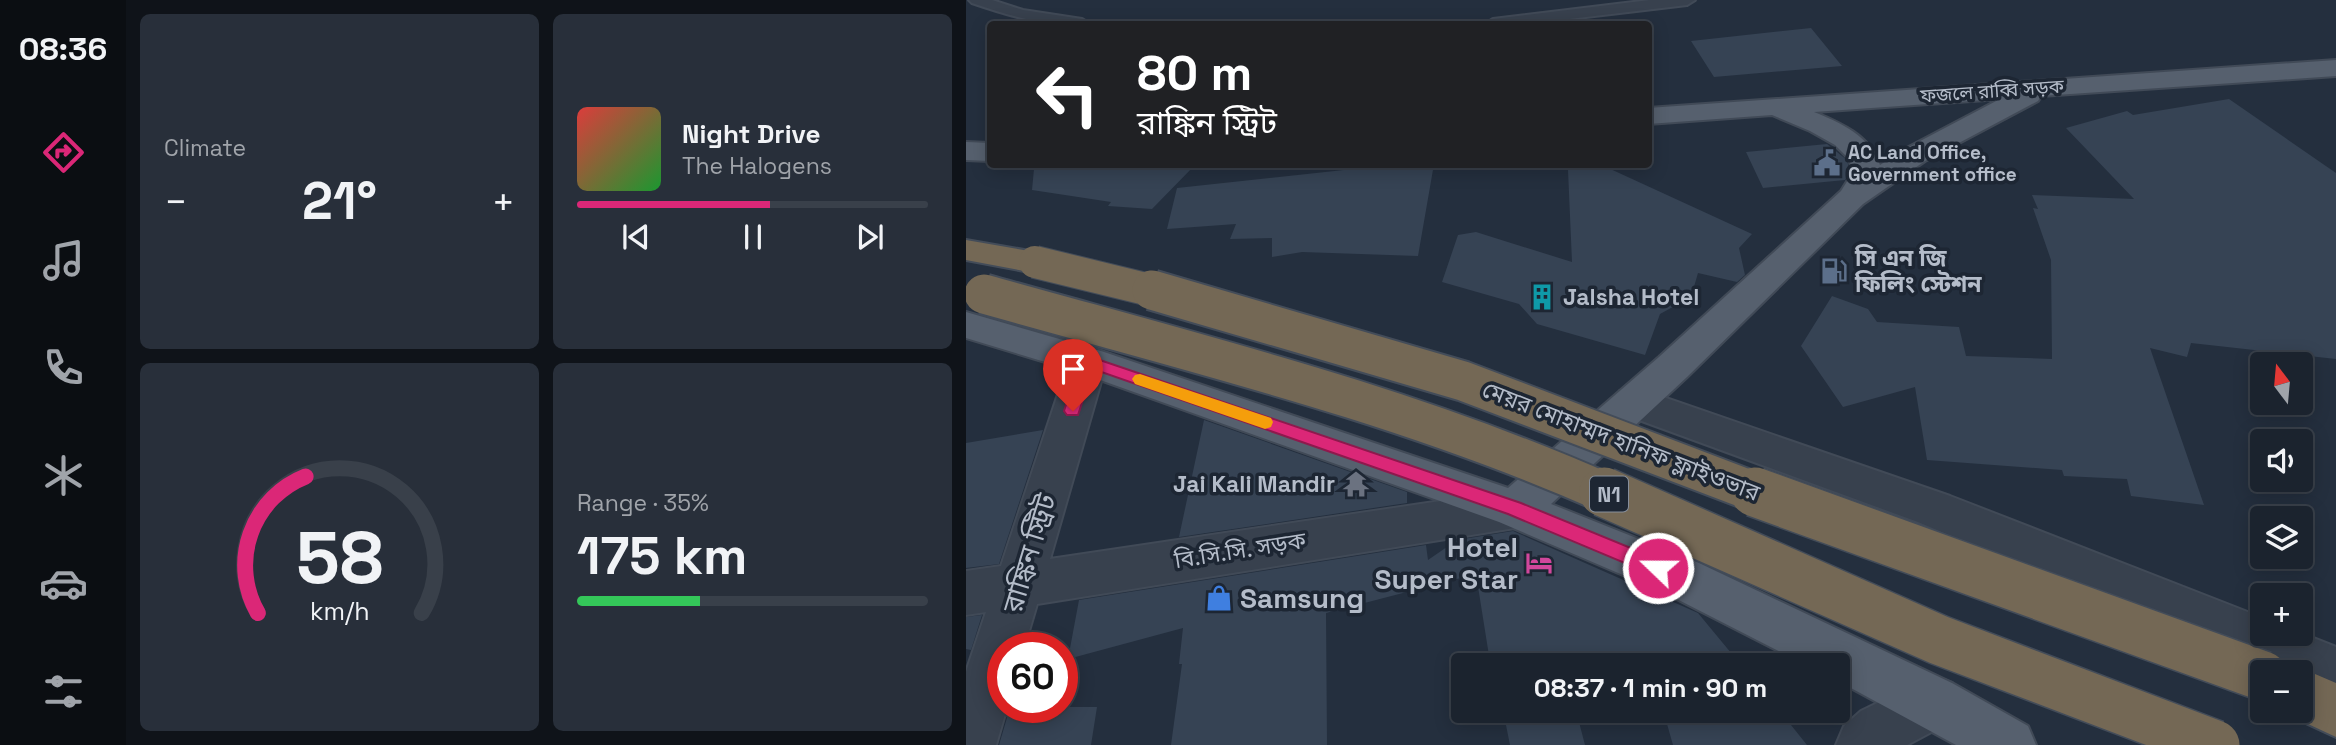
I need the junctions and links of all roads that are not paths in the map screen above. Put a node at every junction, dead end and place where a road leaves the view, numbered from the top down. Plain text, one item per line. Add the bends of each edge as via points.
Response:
1 (977, 0) edge
2 (1687, 0) edge
3 (1063, 21) edge
4 (1517, 21) edge
5 (2336, 68) edge
6 (2043, 87) junction
7 (1774, 107) junction
8 (1652, 116) edge
9 (966, 151) edge
10 (987, 152) edge
11 (1852, 197) junction
12 (966, 250) edge
13 (966, 288) edge
14 (966, 325) edge
15 (1088, 361) junction
16 (1634, 402) junction
17 (1515, 509) junction
18 (1019, 584) junction
19 (966, 593) edge
20 (2250, 671) edge
21 (2336, 672) edge
22 (2313, 699) edge
23 (1933, 702) junction
24 (2336, 710) edge
25 (970, 745) edge
26 (1863, 745) edge
27 (2008, 745) edge
28 (2215, 745) edge

1 - 3 lane
2 - 4 lane
5 - 6 main road, ফজলে রাব্বি সড়ক
6 - 7 main road, ফজলে রাব্বি সড়ক
6 - 11 main road via 1915,155
7 - 8 main road, ফজলে রাব্বি সড়ক
7 - 11 main road via 1814,122 1856,146 1868,172
9 - 10 main road
11 - 16 main road
12 - 20 highway, মেয়র মোহাম্মদ হানিফ ফ্লাইওভার / N1, bridge via 1121,281 1463,381
13 - 28 highway, N1, bridge via 1426,423 1577,480 1939,640
14 - 15 main road
15 - 17 main road
15 - 18 street, রাঙ্কিন স্ট্রিট
16 - 17 main road
16 - 21 street via 1934,509
17 - 18 street, বি.সি.সি. সড়ক
17 - 23 main road via 1682,578
18 - 19 street, বি.সি.সি. সড়ক
18 - 25 street, রাঙ্কিন স্ট্রিট
22 - 24 highway
23 - 26 street via 1880,730
23 - 27 main road

